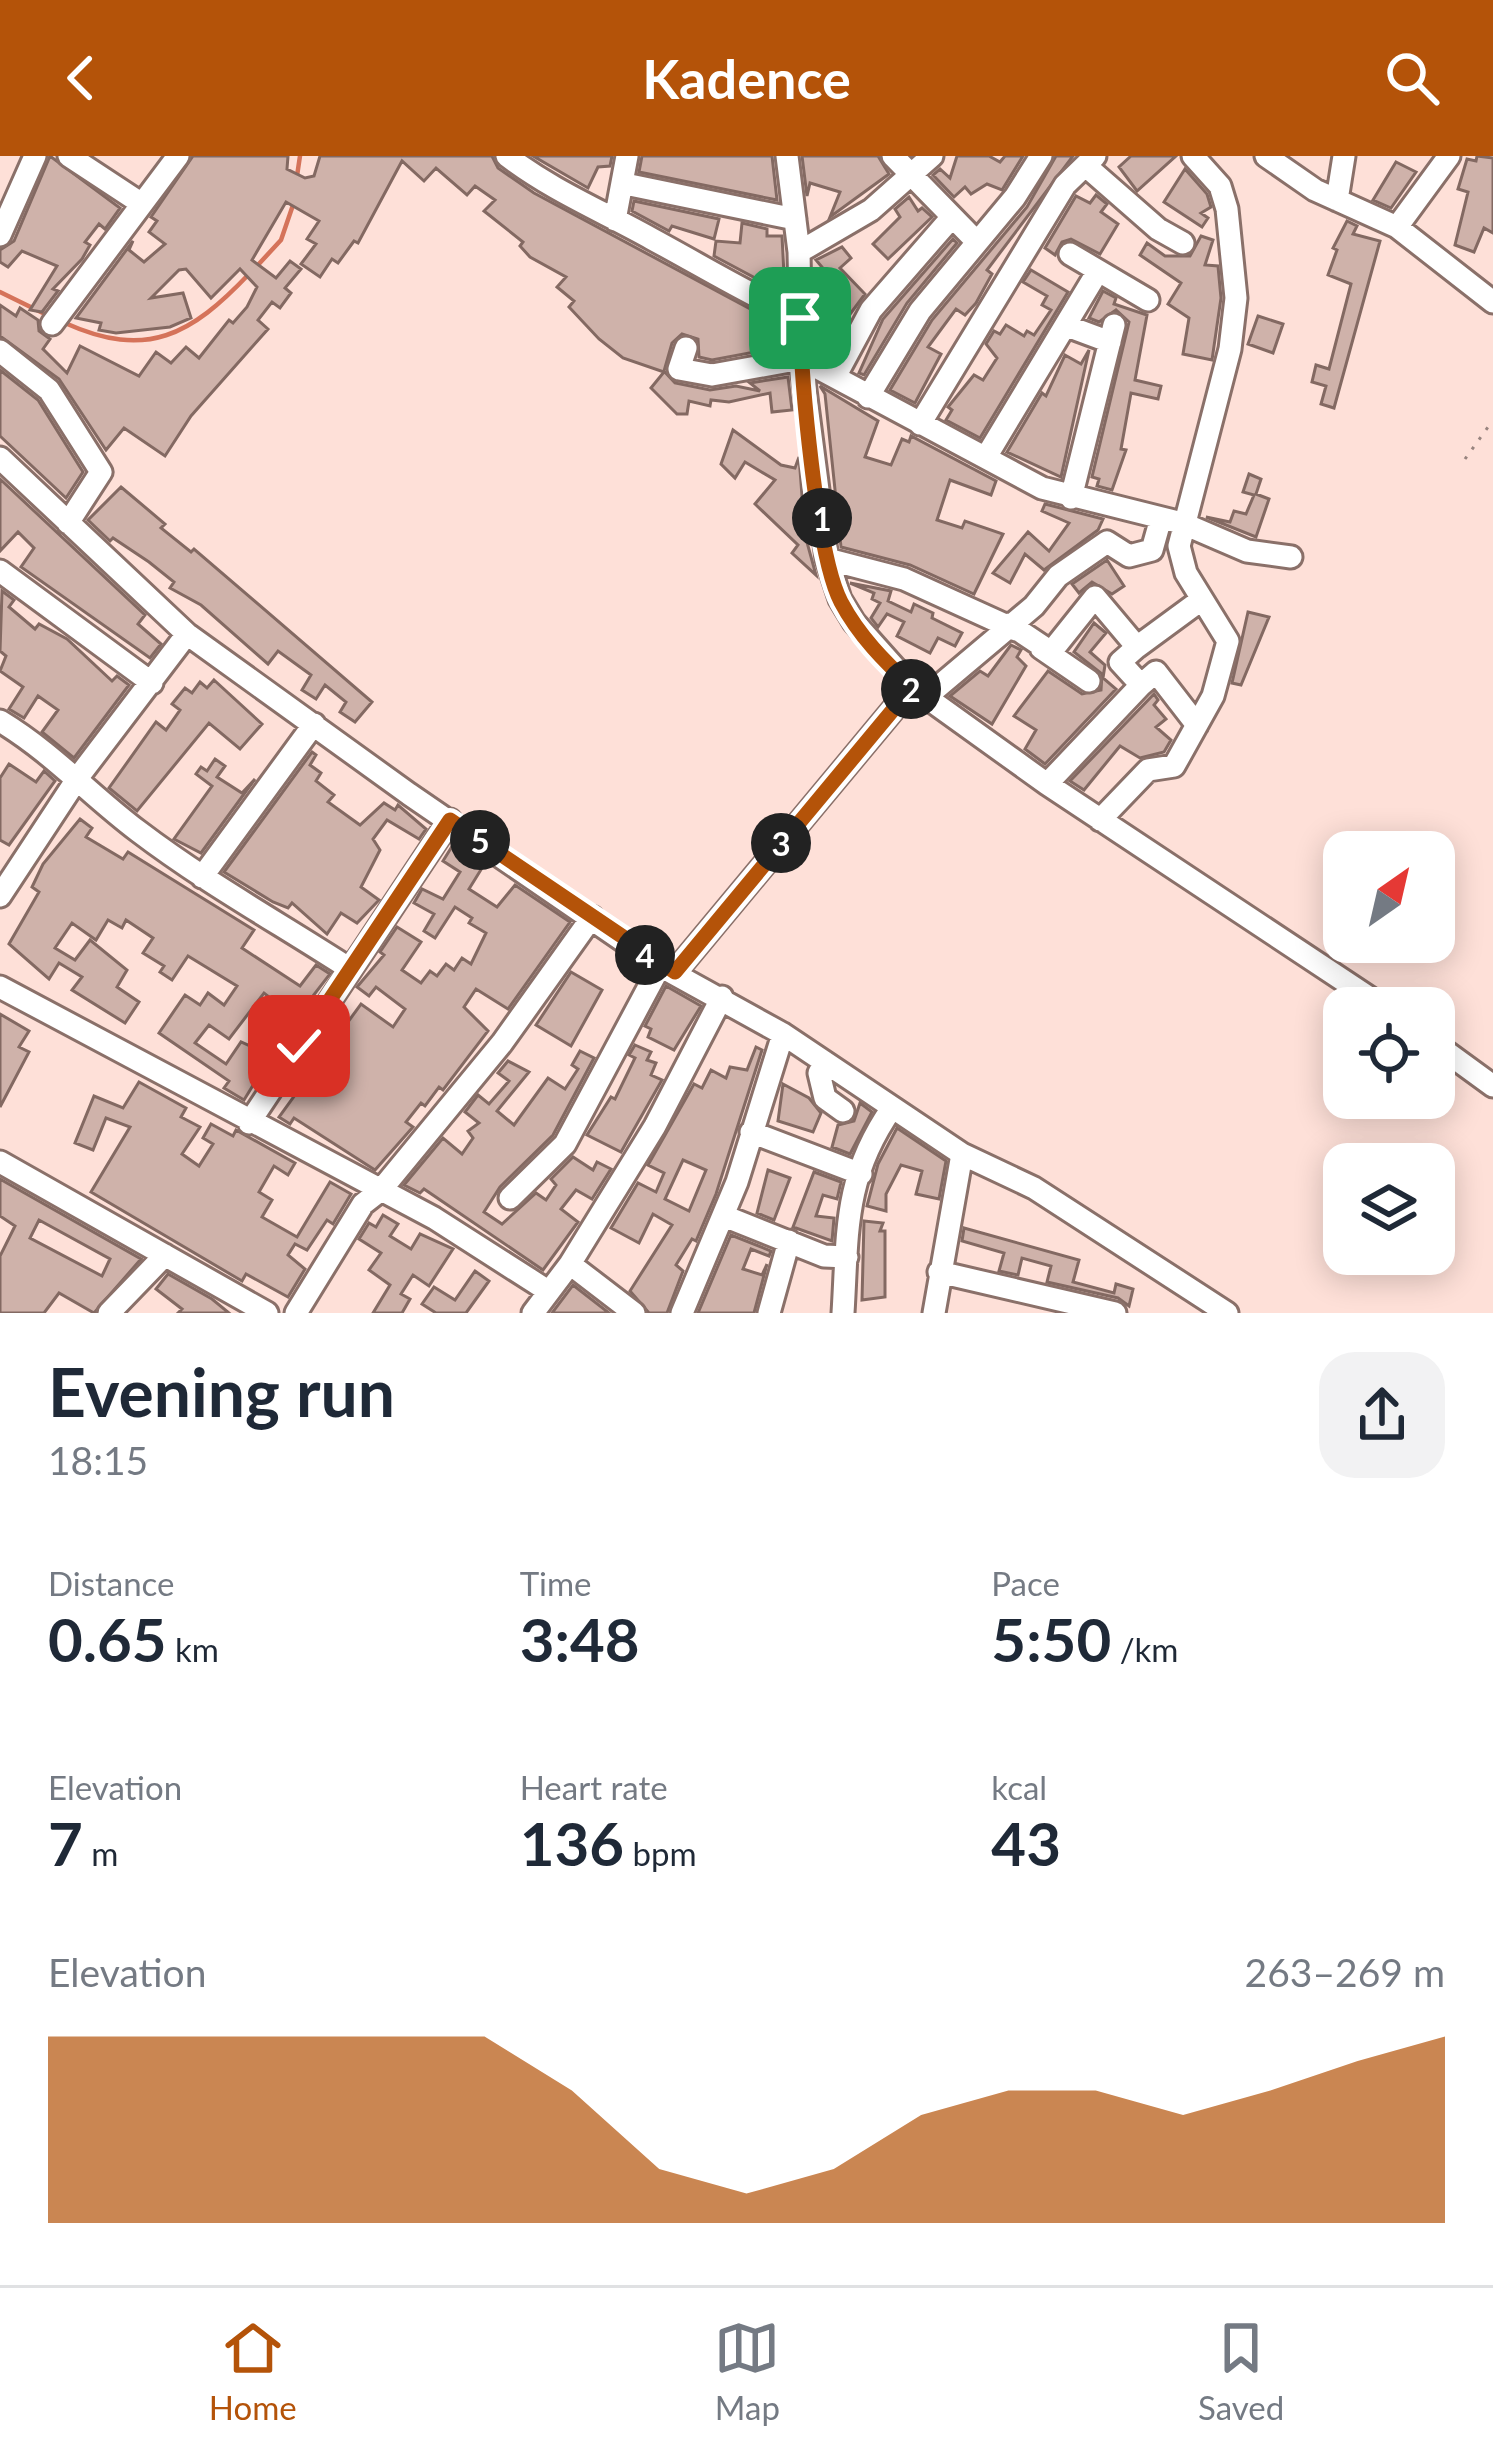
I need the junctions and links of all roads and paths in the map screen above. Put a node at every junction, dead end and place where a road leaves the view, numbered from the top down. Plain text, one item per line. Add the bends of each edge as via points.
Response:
1 (35, 156) edge
2 (69, 156) edge
3 (178, 156) edge
4 (507, 156) edge
5 (627, 156) edge
6 (787, 156) edge
7 (893, 156) edge
8 (932, 156) edge
9 (1041, 156) edge
10 (1193, 156) edge
11 (1266, 156) edge
12 (1344, 156) edge
13 (1450, 156) edge
14 (1090, 161) edge
15 (914, 173) junction
16 (625, 184) junction
17 (1336, 200) junction
18 (142, 204) junction
19 (952, 218) junction
20 (795, 219) junction
21 (615, 220) junction
22 (1396, 227) junction
23 (0, 235) edge
24 (976, 241) junction
25 (1183, 242) dead end
26 (799, 252) junction
27 (1070, 254) dead end
28 (1098, 271) junction
29 (1490, 293) edge
30 (1148, 300) dead end
31 (56, 318) dead end
32 (800, 318) junction
33 (1067, 326) junction
34 (686, 348) dead end
35 (0, 351) edge
36 (801, 358) junction
37 (835, 377) junction
38 (868, 397) junction
39 (1493, 420) edge
40 (920, 424) junction
41 (986, 457) junction
42 (0, 458) edge
43 (1465, 459) dead end
44 (1071, 498) junction
45 (1172, 520) junction
46 (68, 524) junction
47 (1291, 556) dead end
48 (826, 559) junction
49 (0, 571) edge
50 (1201, 600) junction
51 (1010, 624) junction
52 (187, 634) junction
53 (1138, 647) junction
54 (1089, 681) dead end
55 (152, 682) junction
56 (1141, 685) junction
57 (919, 692) junction
58 (0, 721) edge
59 (314, 724) junction
60 (1198, 724) junction
61 (79, 776) junction
62 (1047, 784) junction
63 (450, 820) junction
64 (1100, 820) junction
65 (202, 877) junction
66 (0, 896) edge
67 (592, 916) junction
68 (350, 969) junction
69 (668, 969) junction
70 (0, 987) edge
71 (1353, 987) edge
72 (722, 998) junction
73 (783, 1034) junction
74 (1455, 1058) edge
75 (825, 1062) junction
76 (1493, 1086) edge
77 (892, 1108) junction
78 (843, 1111) dead end
79 (249, 1123) junction
80 (752, 1132) junction
81 (962, 1154) junction
82 (0, 1162) edge
83 (861, 1174) junction
84 (381, 1190) junction
85 (510, 1198) dead end
86 (724, 1216) junction
87 (789, 1241) junction
88 (165, 1255) junction
89 (847, 1258) junction
90 (570, 1264) junction
91 (940, 1271) junction
92 (548, 1291) junction
93 (109, 1313) edge
94 (267, 1313) edge
95 (296, 1313) edge
96 (533, 1313) edge
97 (634, 1313) edge
98 (682, 1313) edge
99 (769, 1313) edge
100 (843, 1313) edge
101 (934, 1313) edge
102 (1115, 1313) edge
103 (1227, 1313) edge

1 - 23 street
2 - 18 street
3 - 18 street
4 - 21 street
5 - 16 street
6 - 20 street
7 - 15 street
8 - 15 street
9 - 24 street
10 - 45 street via 1228,209 1236,298 1230,349
11 - 17 street
12 - 17 street
13 - 22 street
14 - 25 street via 1159,230
14 - 40 street via 1065,184
15 - 19 street
15 - 26 street via 871,210
16 - 20 street
16 - 21 street
17 - 22 street
18 - 31 street
19 - 24 street
19 - 37 street via 871,310
20 - 26 street
21 - 32 street
22 - 29 street
24 - 38 street via 920,310
26 - 32 street
27 - 28 street
28 - 30 street
28 - 33 street
32 - 36 street
33 - 41 street
33 - 44 street via 1112,334
34 - 36 street via 679,369 712,375
35 - 46 street via 49,390 101,472
36 - 37 street
36 - 48 street
37 - 38 street
38 - 40 street
39 - 43 path
40 - 41 street
41 - 44 street
42 - 46 street
44 - 45 street
45 - 47 street via 1247,551
45 - 50 street
45 - 51 street via 1152,550 1129,556 1099,544
46 - 52 street
48 - 51 street via 904,579
48 - 57 street via 854,622
49 - 55 street
50 - 53 street
50 - 60 street via 1228,641
51 - 53 street via 1051,652 1095,597
51 - 54 street
51 - 57 street
52 - 55 street
52 - 59 street
53 - 56 street via 1120,662
55 - 61 street
56 - 60 street via 1156,672
56 - 62 street
57 - 62 street
57 - 69 street
58 - 61 street
59 - 63 street
59 - 65 street
60 - 64 street via 1174,766 1148,770
61 - 65 street via 93,796
61 - 66 street
62 - 64 street
63 - 67 street
63 - 68 street
64 - 71 street
65 - 68 street
67 - 69 street
67 - 84 street via 502,1043
68 - 79 street
69 - 72 street
69 - 85 street via 565,1144
70 - 79 street
72 - 73 street
72 - 90 street
73 - 75 street
73 - 80 street
74 - 76 street
75 - 77 street
75 - 78 street via 825,1098
77 - 81 street
77 - 83 street
79 - 84 street
80 - 83 street
80 - 86 street
81 - 91 street
81 - 103 street via 1034,1188
82 - 88 street
83 - 89 street via 846,1212
84 - 92 street
84 - 95 street via 363,1204
86 - 87 street
86 - 98 street
87 - 89 street
87 - 99 street
88 - 93 street
88 - 94 street
89 - 100 street
90 - 92 street
90 - 97 street
91 - 101 street
91 - 102 street
92 - 96 street

